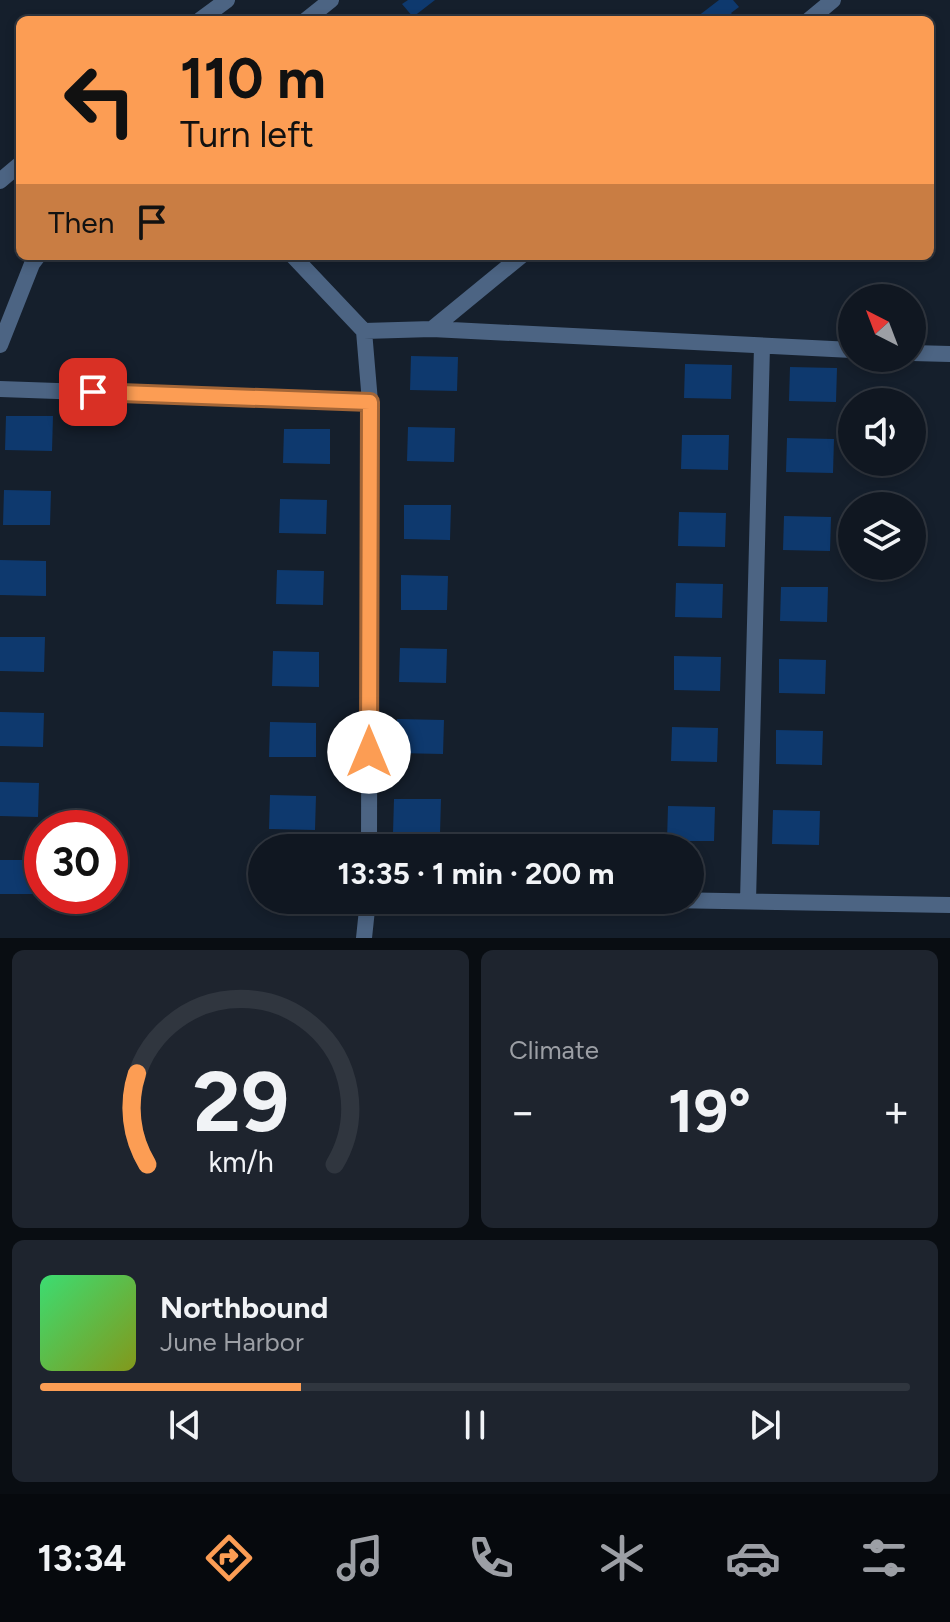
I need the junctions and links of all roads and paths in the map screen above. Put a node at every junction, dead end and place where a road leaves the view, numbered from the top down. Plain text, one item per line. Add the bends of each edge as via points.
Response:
1 (227, 0) edge
2 (331, 0) edge
3 (833, 0) edge
4 (205, 16) edge
5 (311, 16) edge
6 (814, 16) edge
7 (16, 167) edge
8 (0, 181) edge
9 (35, 260) edge
10 (297, 260) edge
11 (516, 260) edge
12 (432, 329) junction
13 (364, 331) junction
14 (0, 345) edge
15 (762, 346) junction
16 (838, 349) edge
17 (926, 353) edge
18 (950, 354) edge
19 (0, 389) edge
20 (370, 402) junction
21 (369, 834) edge
22 (704, 900) edge
23 (748, 901) junction
24 (950, 905) edge
25 (367, 914) edge
26 (364, 938) edge

1 - 4 street
2 - 5 street
3 - 6 street
7 - 8 street
9 - 14 street
10 - 13 street
11 - 12 street
12 - 13 street
12 - 15 street
13 - 20 street
15 - 16 street
15 - 23 street
17 - 18 street
19 - 20 street
20 - 21 street
22 - 23 street
23 - 24 street
25 - 26 street

